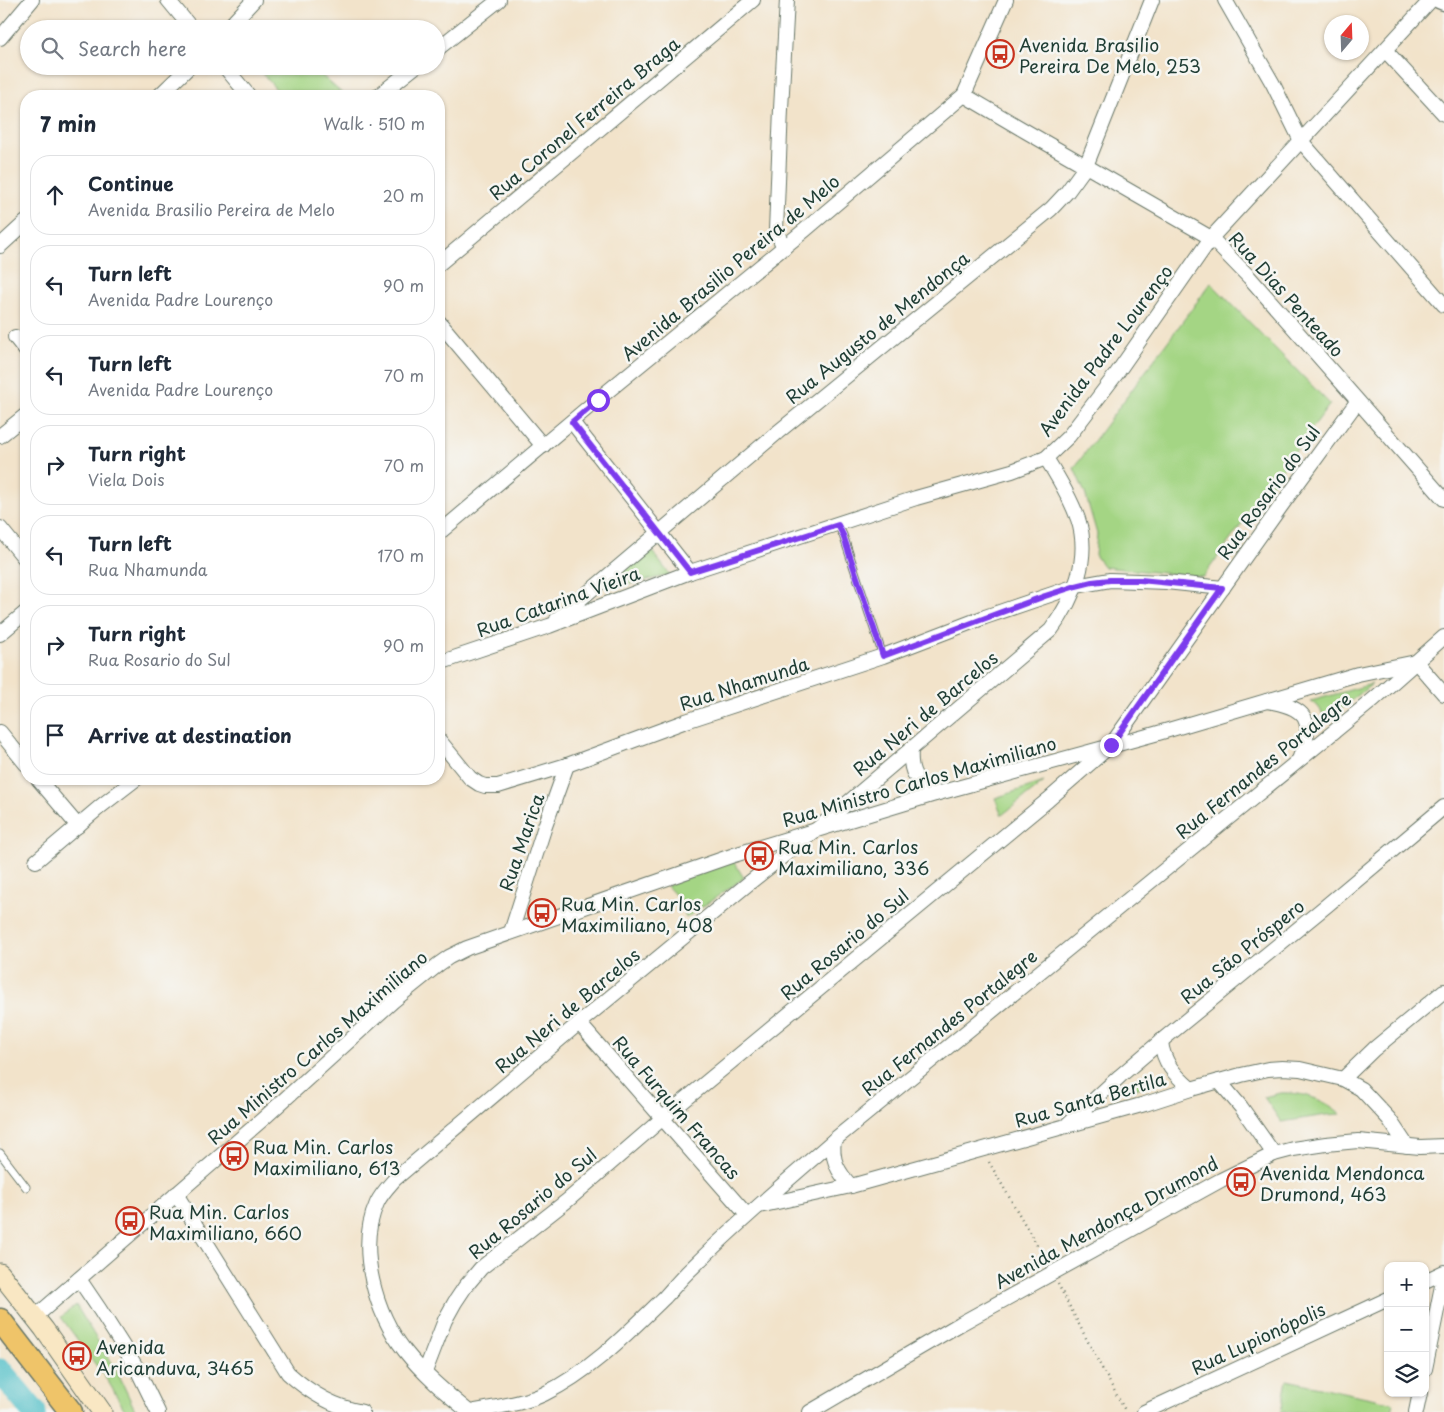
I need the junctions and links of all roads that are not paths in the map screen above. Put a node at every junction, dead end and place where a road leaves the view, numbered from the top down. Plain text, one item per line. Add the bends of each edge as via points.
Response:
1 (32, 0) edge
2 (168, 0) edge
3 (254, 0) edge
4 (499, 0) edge
5 (753, 0) edge
6 (787, 0) edge
7 (1006, 0) edge
8 (1152, 0) edge
9 (1226, 0) edge
10 (1431, 0) edge
11 (1438, 0) edge
12 (1444, 2) edge
13 (185, 20) edge
14 (235, 20) edge
15 (0, 38) edge
16 (445, 43) edge
17 (1385, 50) junction
18 (181, 75) edge
19 (232, 75) edge
20 (405, 75) edge
21 (165, 90) edge
22 (244, 90) edge
23 (386, 90) edge
24 (964, 95) junction
25 (1444, 114) edge
26 (1301, 141) junction
27 (1086, 166) junction
28 (20, 228) edge
29 (1211, 238) junction
30 (0, 246) edge
31 (784, 248) junction
32 (445, 259) edge
33 (1444, 305) edge
34 (445, 329) edge
35 (15, 337) dead end
36 (20, 343) edge
37 (1357, 402) junction
38 (20, 419) edge
39 (572, 422) junction
40 (0, 436) edge
41 (543, 446) junction
42 (1046, 458) junction
43 (1444, 499) edge
44 (838, 525) junction
45 (0, 528) edge
46 (445, 528) edge
47 (659, 533) junction
48 (20, 553) edge
49 (690, 572) junction
50 (1076, 586) junction
51 (1222, 588) junction
52 (20, 617) edge
53 (549, 626) junction
54 (0, 634) edge
55 (1444, 637) edge
56 (883, 656) junction
57 (445, 661) edge
58 (1416, 662) junction
59 (1358, 674) junction
60 (1444, 694) edge
61 (1374, 699) junction
62 (1264, 701) junction
63 (0, 732) edge
64 (1111, 745) junction
65 (445, 747) edge
66 (911, 750) junction
67 (20, 757) edge
68 (1299, 759) junction
69 (567, 765) junction
70 (43, 785) edge
71 (129, 785) edge
72 (935, 794) junction
73 (1444, 807) edge
74 (78, 826) junction
75 (817, 830) junction
76 (36, 861) dead end
77 (511, 932) junction
78 (1444, 991) edge
79 (579, 1023) junction
80 (1162, 1041) junction
81 (1343, 1079) junction
82 (1219, 1081) junction
83 (1191, 1089) junction
84 (663, 1118) junction
85 (1066, 1127) junction
86 (834, 1140) junction
87 (1407, 1146) junction
88 (1444, 1146) edge
89 (0, 1153) edge
90 (1274, 1154) junction
91 (851, 1186) junction
92 (26, 1187) dead end
93 (176, 1194) junction
94 (758, 1206) junction
95 (747, 1215) junction
96 (1444, 1272) edge
97 (0, 1273) edge
98 (1444, 1276) edge
99 (79, 1279) junction
100 (1429, 1279) edge
101 (1384, 1301) edge
102 (35, 1318) junction
103 (0, 1320) edge
104 (1428, 1352) edge
105 (424, 1372) junction
106 (1419, 1397) edge
107 (71, 1412) edge
108 (102, 1412) edge
109 (158, 1412) edge
110 (362, 1412) edge
111 (470, 1412) edge
112 (810, 1412) edge
113 (1144, 1412) edge
114 (1416, 1412) edge

1 - 15 street
2 - 13 street
3 - 14 street
4 - 16 street
5 - 32 street, Rua Coronel Ferreira Braga
6 - 31 street via 776,230
7 - 24 street, Avenida Brasilio Pereira de Melo
8 - 27 street, Rua Augusto de Mendonça
9 - 26 street
10 - 17 street, Avenida Padre Lourenço
11 - 12 street
17 - 25 street
17 - 26 street, Avenida Padre Lourenço
18 - 21 street
19 - 22 street
20 - 23 street
24 - 27 street, Rua Dias Penteado
24 - 31 street, Avenida Brasilio Pereira de Melo
26 - 29 street, Avenida Padre Lourenço
26 - 33 street
27 - 29 street, Rua Dias Penteado
27 - 47 street, Rua Augusto de Mendonça via 1050,209
28 - 30 street
29 - 37 street, Rua Dias Penteado
29 - 42 street, Avenida Padre Lourenço via 1074,430
31 - 39 street, Avenida Brasilio Pereira de Melo
34 - 41 street
35 - 36 street
37 - 43 street, Rua Dias Penteado
37 - 51 street, Rua Rosario do Sul
38 - 40 street
39 - 41 street, Avenida Brasilio Pereira de Melo
39 - 47 street
41 - 46 street, Avenida Brasilio Pereira de Melo
42 - 44 street, Avenida Padre Lourenço
42 - 50 street via 1078,520 1082,542
44 - 49 street, Avenida Padre Lourenço
44 - 56 lane
45 - 48 street
47 - 49 street
47 - 53 street, Rua Augusto de Mendonça
49 - 53 street, Rua Catarina Vieira
50 - 51 street, Rua Nhamunda via 1110,580
50 - 56 street, Rua Nhamunda
50 - 66 street, Rua Neri de Barcelos via 1051,630
51 - 64 street, Rua Rosario do Sul
52 - 54 street
53 - 57 street, Rua Catarina Vieira
55 - 58 street, Rua Fernandes Portalegre
56 - 69 street, Rua Nhamunda via 686,721
58 - 59 street, Rua Ministro Carlos Maximiliano
58 - 60 street
58 - 61 street, Rua Fernandes Portalegre
59 - 61 street via 1373,680
59 - 62 street, Rua Ministro Carlos Maximiliano
61 - 68 street, Rua Fernandes Portalegre
62 - 64 street, Rua Ministro Carlos Maximiliano
62 - 68 street via 1286,704 1303,715 1308,725 1308,737
63 - 67 street
64 - 72 street, Rua Ministro Carlos Maximiliano
64 - 84 street, Rua Rosario do Sul
65 - 69 street, Rua Nhamunda via 470,778 485,786 498,786
66 - 72 street via 910,760 916,779
66 - 75 street, Rua Neri de Barcelos
68 - 86 street, Rua Fernandes Portalegre
69 - 77 street, Rua Marica
70 - 74 street
71 - 74 street
72 - 75 street, Rua Ministro Carlos Maximiliano
73 - 80 street, Rua São Próspero
74 - 76 street
75 - 77 street, Rua Ministro Carlos Maximiliano
75 - 79 street, Rua Neri de Barcelos
77 - 93 street, Rua Ministro Carlos Maximiliano via 449,957 422,978
78 - 81 street
79 - 84 street, Rua Furquim Francas
79 - 105 street, Rua Neri de Barcelos via 395,1179 376,1204 369,1245 375,1294 395,1337
80 - 83 street via 1162,1052 1172,1070
80 - 85 street, Rua São Próspero
81 - 82 street, Rua Santa Bertila via 1282,1068
81 - 87 street, Rua Santa Bertila via 1376,1103
82 - 83 street, Rua Santa Bertila
82 - 90 street
83 - 85 street, Rua Santa Bertila
84 - 95 street, Rua Furquim Francas
84 - 105 street, Rua Rosario do Sul via 568,1200 481,1268 454,1302
85 - 91 street, Rua Santa Bertila
86 - 91 street via 835,1163
86 - 94 street, Rua Fernandes Portalegre
87 - 88 street, Avenida Mendonça Drumond
87 - 90 street, Avenida Mendonça Drumond via 1342,1142
89 - 92 lane
90 - 112 street, Avenida Mendonça Drumond via 960,1324
91 - 94 street, Rua Santa Bertila
93 - 99 street, Rua Ministro Carlos Maximiliano
93 - 110 street via 288,1373 332,1404
94 - 95 street, Rua Fernandes Portalegre
95 - 111 street, Rua Fernandes Portalegre via 587,1368 542,1395
96 - 100 street
97 - 102 main road
98 - 104 street
99 - 102 street, Rua Ministro Carlos Maximiliano
99 - 109 street via 134,1364
101 - 113 street, Rua Lupionópolis
102 - 108 main road
103 - 107 highway
105 - 111 street, Rua Neri de Barcelos
106 - 114 street

